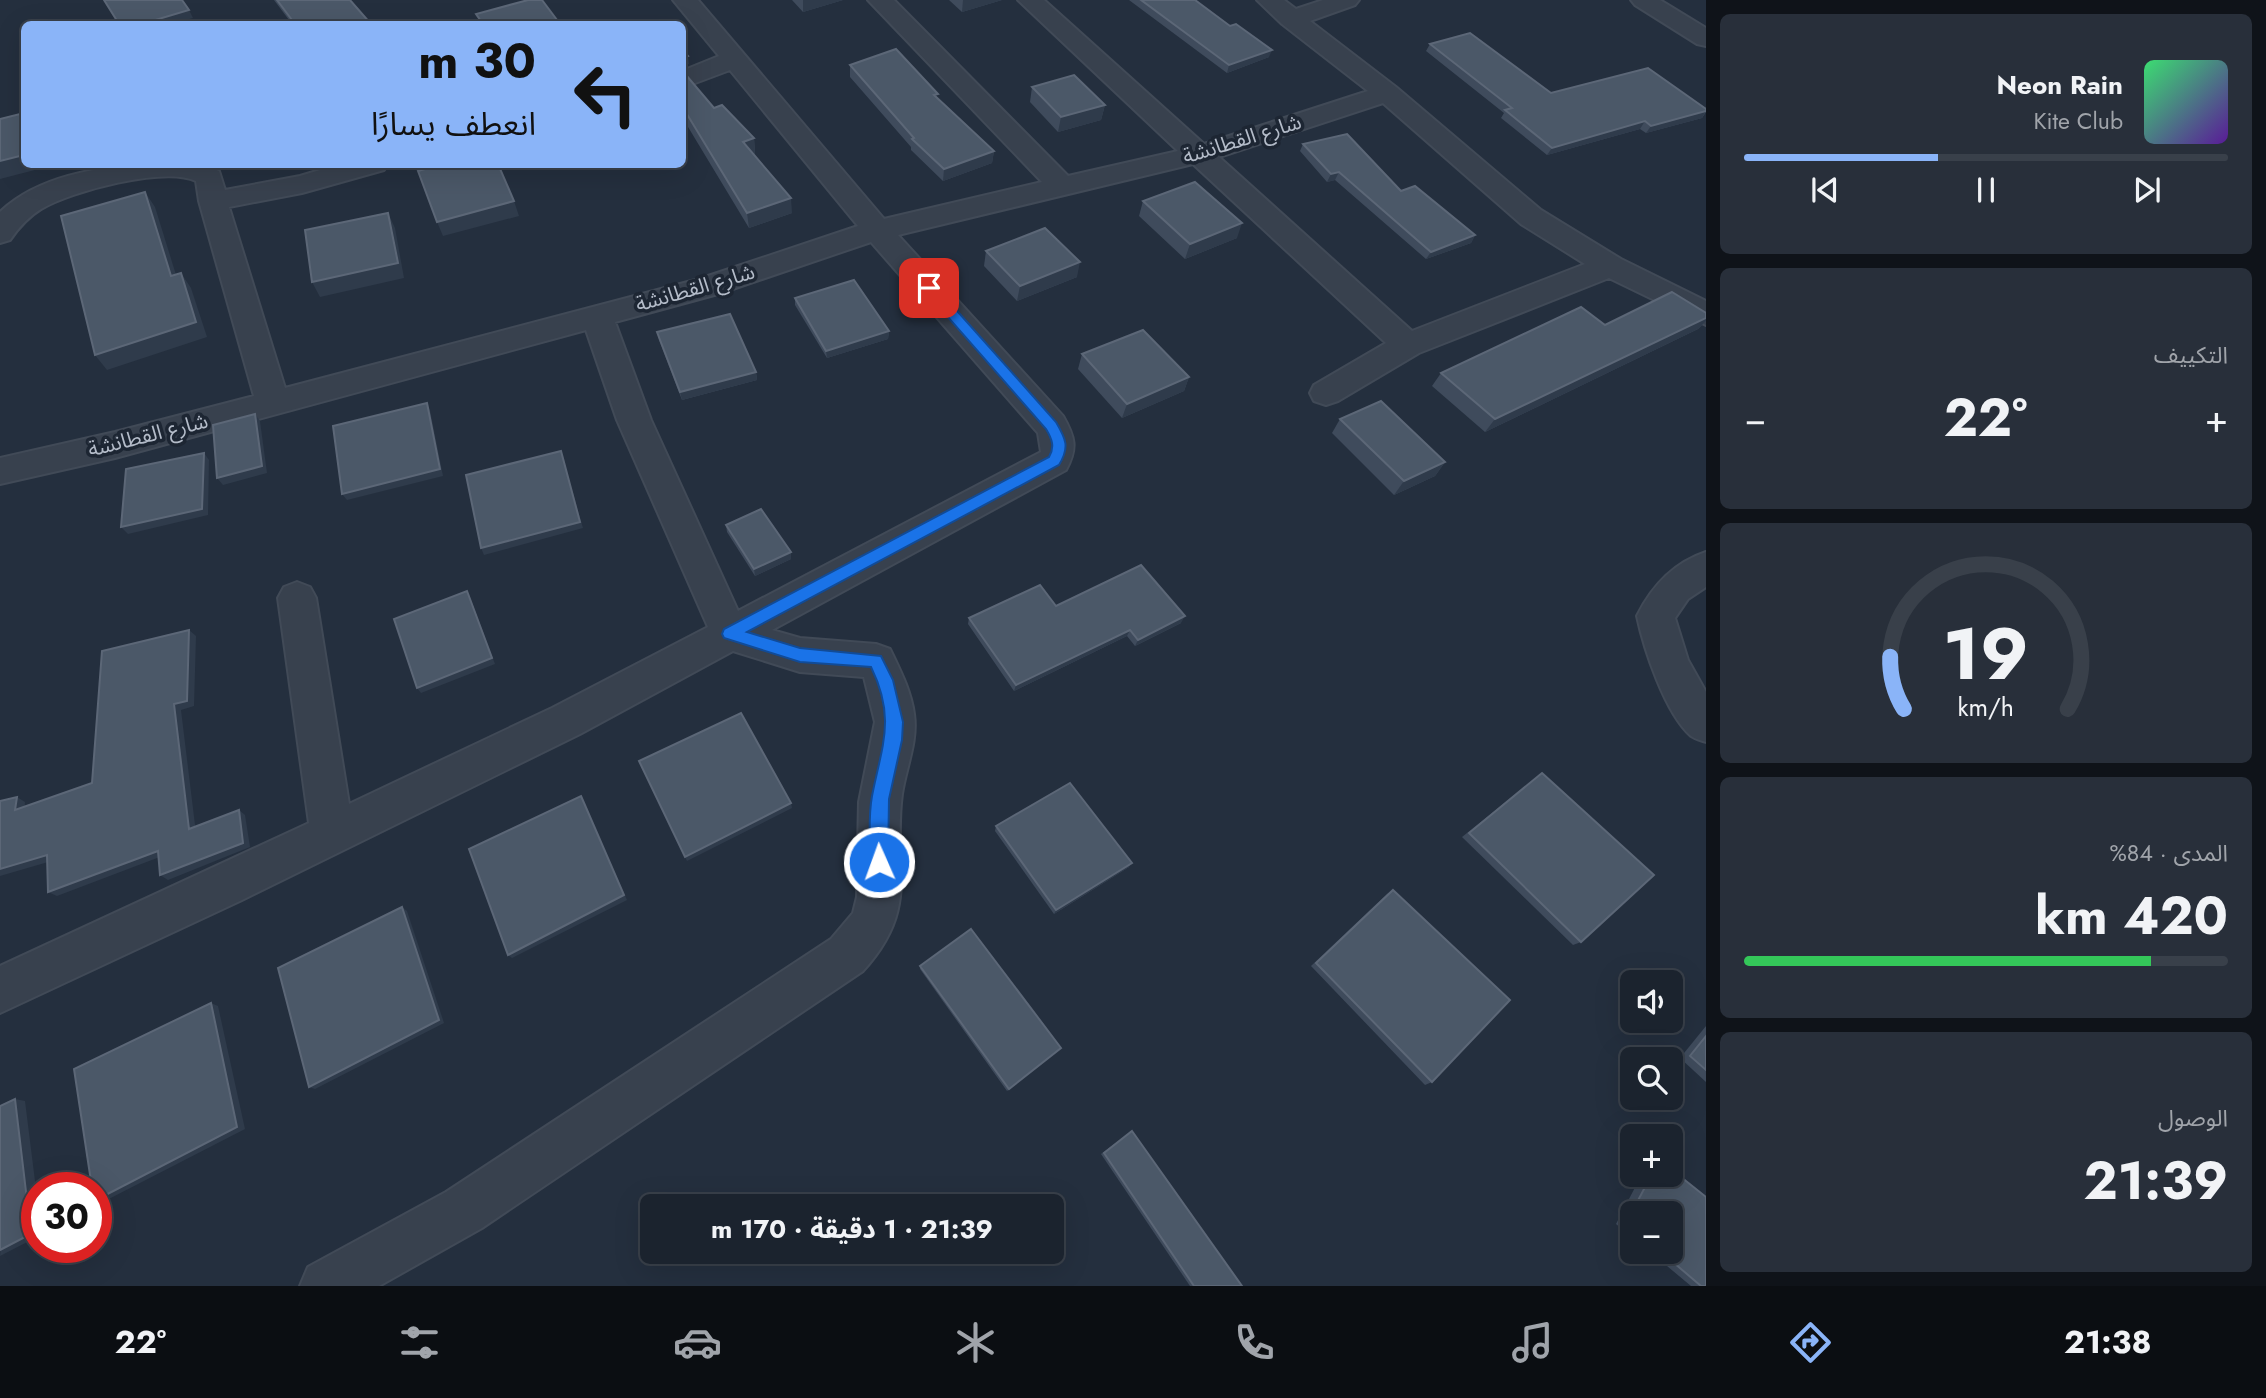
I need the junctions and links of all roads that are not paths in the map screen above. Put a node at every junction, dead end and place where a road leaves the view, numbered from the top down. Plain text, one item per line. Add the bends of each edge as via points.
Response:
1 (685, 0) edge
2 (880, 0) edge
3 (1030, 0) edge
4 (1269, 0) edge
5 (1347, 0) edge
6 (1643, 0) edge
7 (1291, 19) junction
8 (1706, 39) edge
9 (734, 59) junction
10 (686, 78) edge
11 (1387, 93) junction
12 (1200, 154) junction
13 (360, 168) edge
14 (1063, 187) junction
15 (213, 201) junction
16 (877, 230) junction
17 (0, 233) edge
18 (1610, 266) junction
19 (1706, 314) edge
20 (597, 316) junction
21 (1408, 345) junction
22 (1326, 393) dead end
23 (273, 403) junction
24 (0, 471) edge
25 (1706, 567) edge
26 (297, 598) dead end
27 (730, 634) junction
28 (1706, 724) edge
29 (332, 834) junction
30 (0, 990) edge
31 (327, 1286) edge

1 - 9 street
2 - 14 street
3 - 12 street
4 - 7 street
5 - 7 street
6 - 8 street
7 - 11 street
9 - 10 street
9 - 16 street
11 - 12 street, شارع القطانشة
11 - 18 street via 1531,216
12 - 14 street, شارع القطانشة
12 - 21 street
13 - 15 street
14 - 16 street, شارع القطانشة
15 - 17 street via 209,177 191,169 136,171 60,187 5,219
15 - 23 street
16 - 20 street, شارع القطانشة via 707,286
16 - 27 street via 1051,425 1060,451 1054,461
18 - 19 street
18 - 21 street
20 - 23 street, شارع القطانشة
20 - 27 street via 634,420
21 - 22 street
23 - 24 street, شارع القطانشة
25 - 28 street via 1675,588 1656,616 1663,652
26 - 29 street
27 - 29 street via 566,721
27 - 31 street via 800,655 876,661 885,680 895,722 894,740 880,799 881,887 865,935 847,955 464,1210
29 - 30 street

